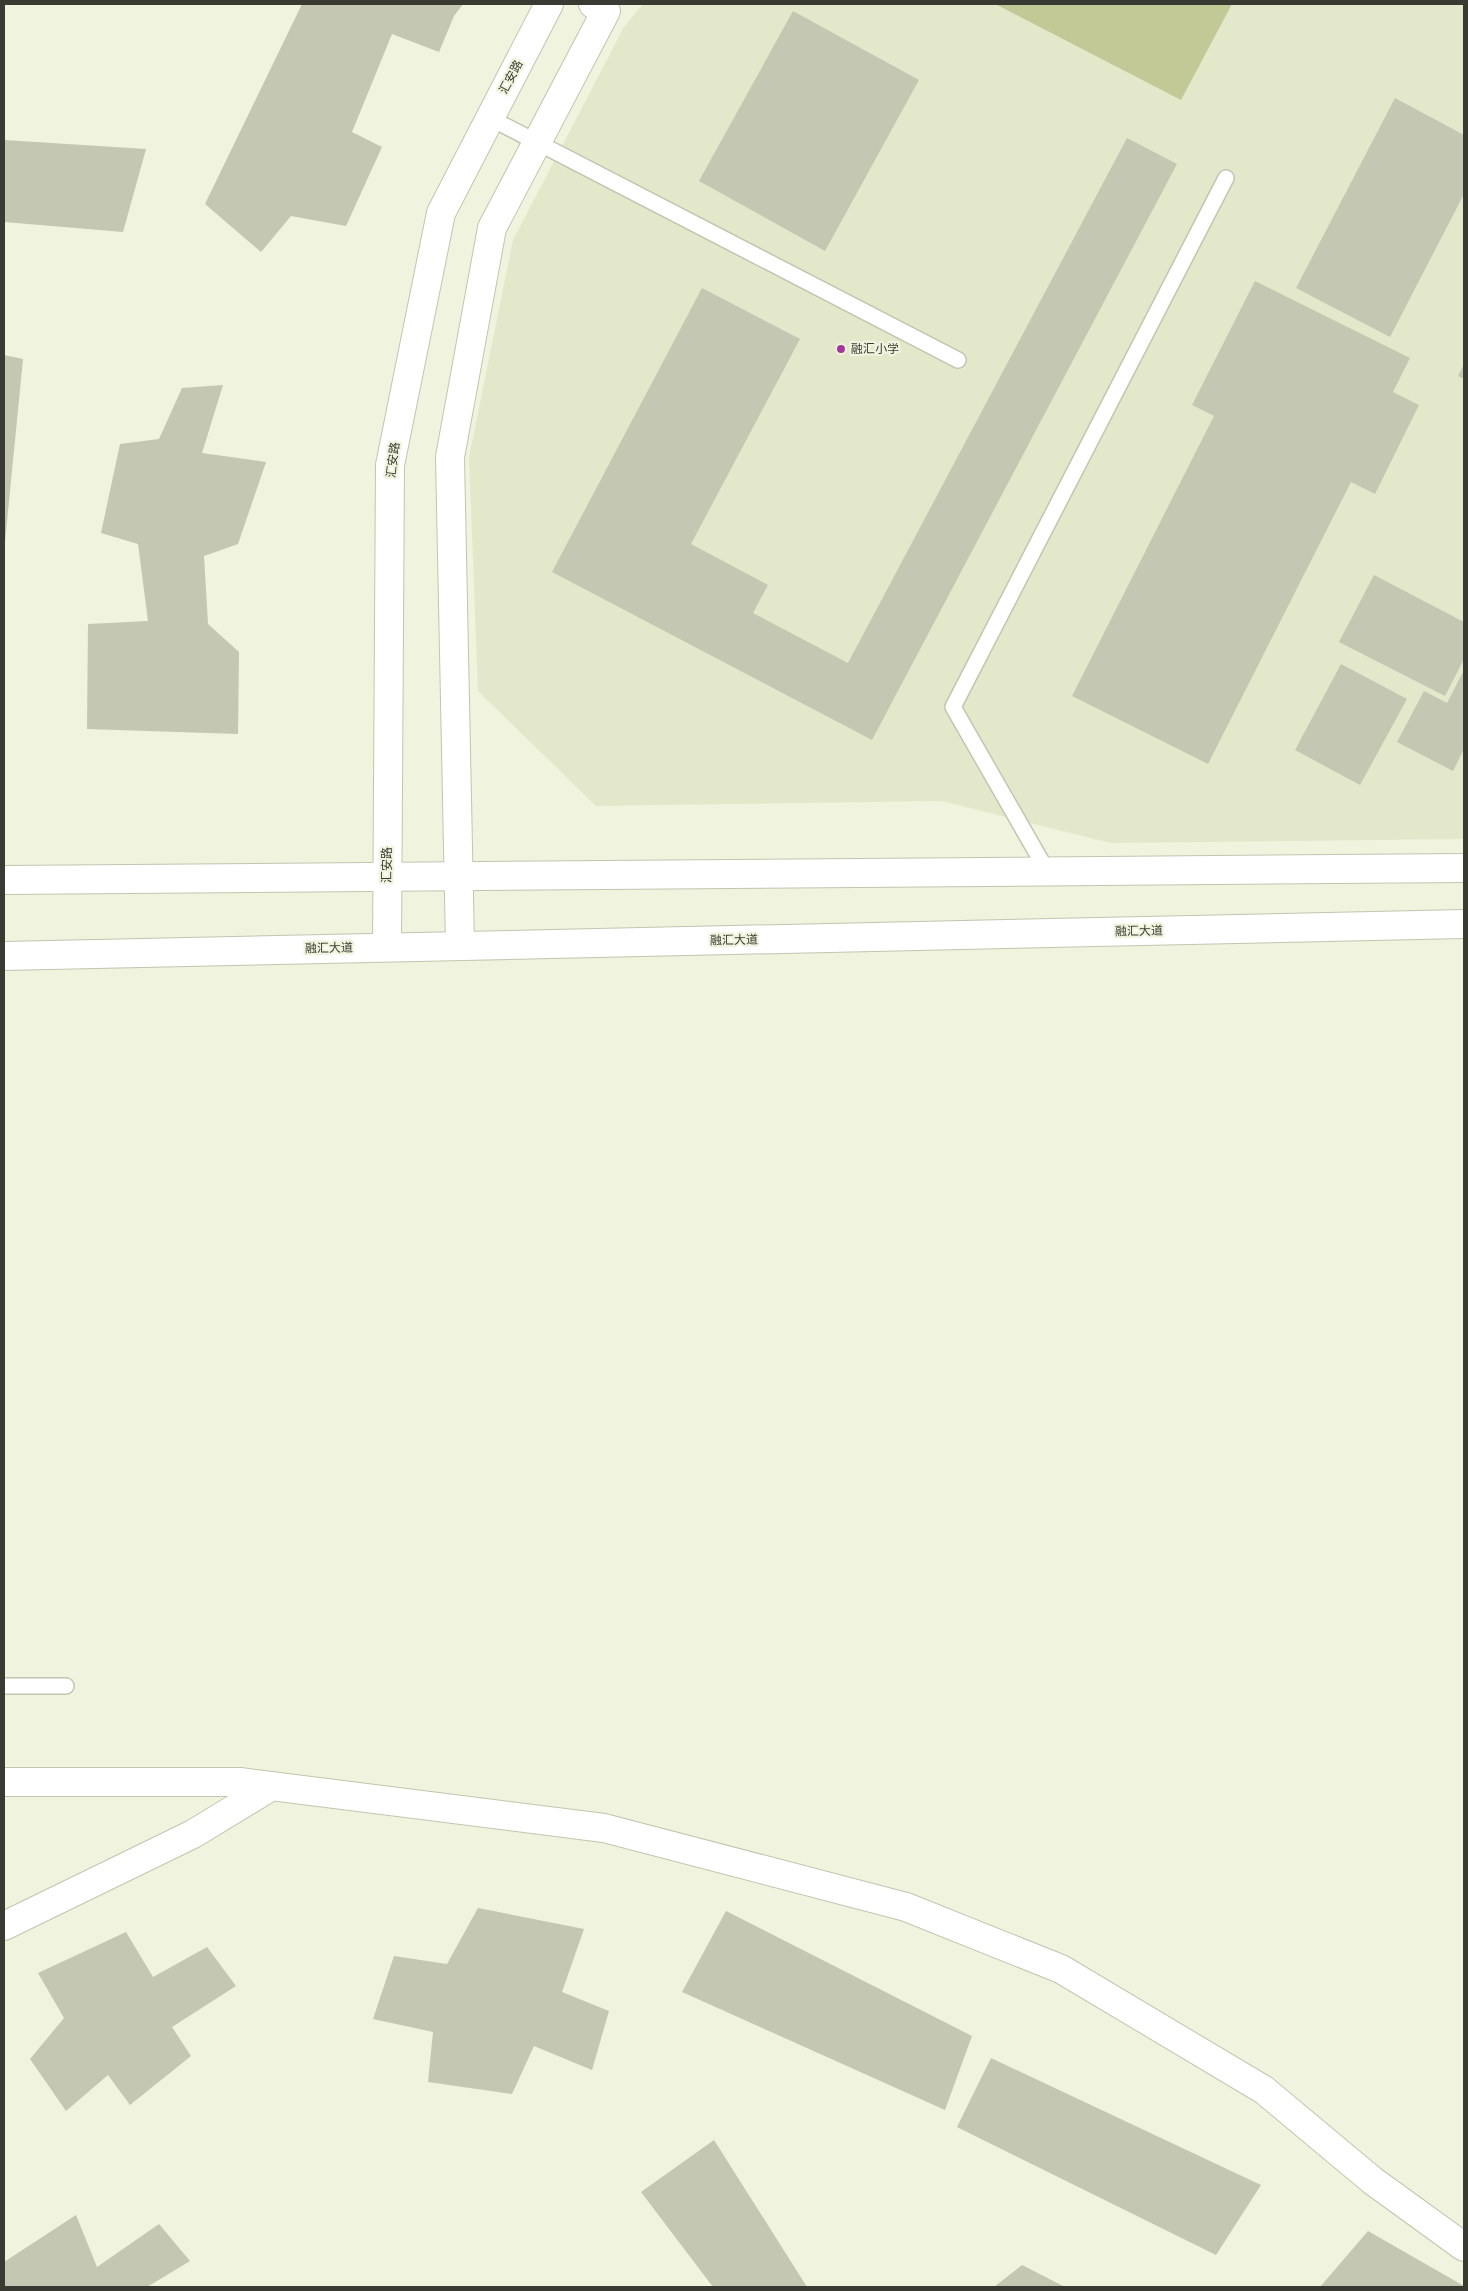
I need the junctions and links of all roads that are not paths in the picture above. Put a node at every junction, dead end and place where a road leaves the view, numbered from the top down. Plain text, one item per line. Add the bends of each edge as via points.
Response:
1 (549, 4) edge
2 (599, 8) edge
3 (490, 118) junction
4 (537, 143) junction
5 (1226, 178) dead end
6 (958, 360) dead end
7 (1464, 868) edge
8 (1047, 871) junction
9 (458, 876) junction
10 (387, 877) junction
11 (4, 880) edge
12 (1464, 924) edge
13 (460, 946) junction
14 (387, 947) junction
15 (4, 956) edge
16 (4, 1686) edge
17 (66, 1686) dead end
18 (4, 1782) edge
19 (272, 1786) junction
20 (4, 1926) edge
21 (1464, 2247) edge

1 - 3 street, 汇安路
2 - 4 street
3 - 4 lane
3 - 10 street, 汇安路 via 441,213 390,465
4 - 6 lane
4 - 9 street via 492,228 450,457
5 - 8 lane via 953,707
7 - 8 street
8 - 9 street
9 - 10 street
9 - 13 street
10 - 11 street
10 - 14 street, 汇安路
12 - 13 street, 融汇大道
13 - 14 street, 融汇大道
14 - 15 street, 融汇大道
16 - 17 lane
18 - 19 street via 240,1782
19 - 20 street via 192,1834
19 - 21 street via 604,1828 906,1907 1061,1970 1256,2085 1372,2181

